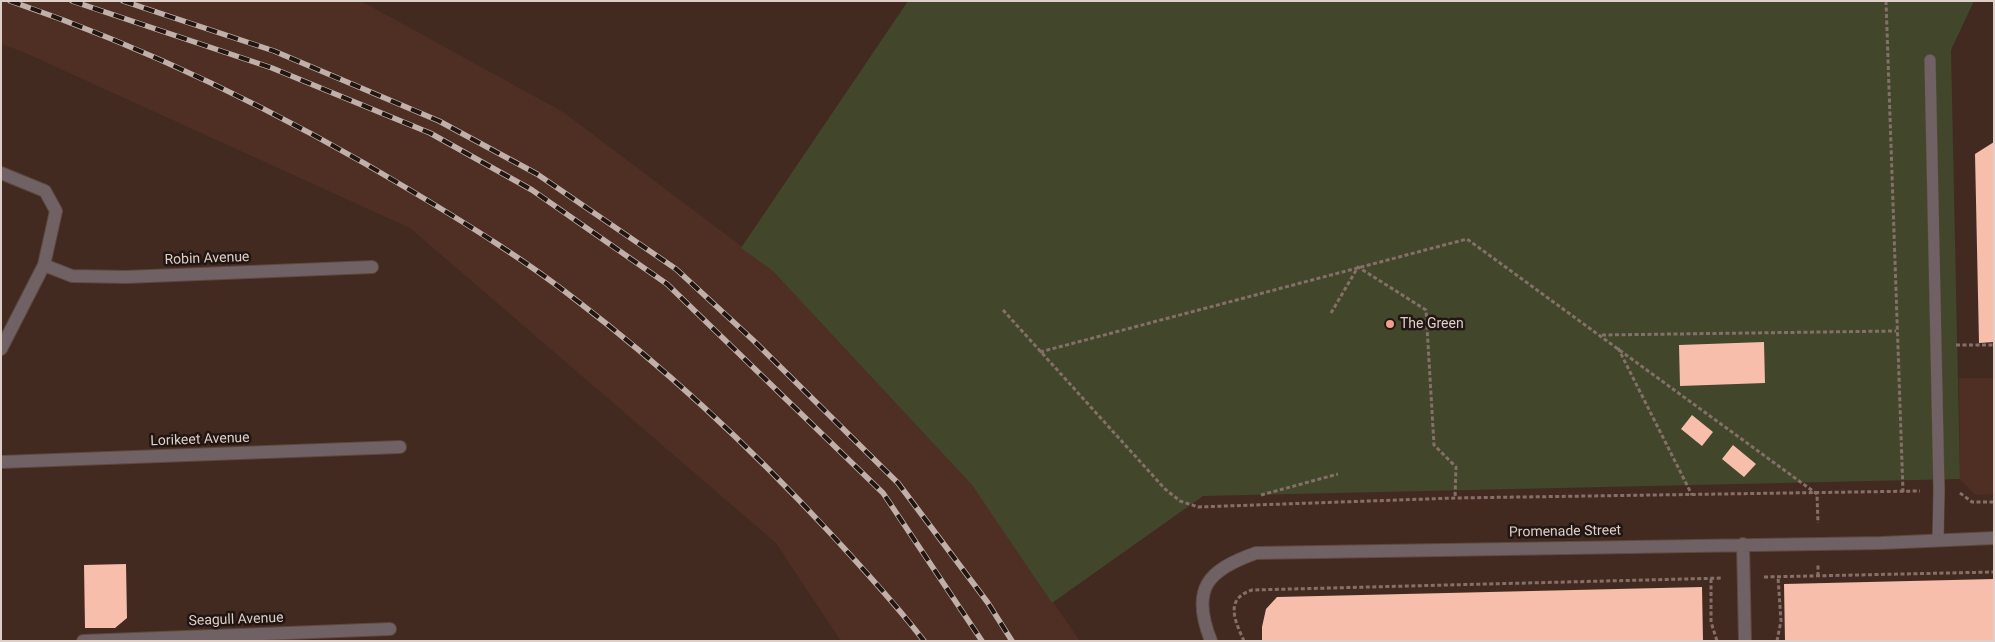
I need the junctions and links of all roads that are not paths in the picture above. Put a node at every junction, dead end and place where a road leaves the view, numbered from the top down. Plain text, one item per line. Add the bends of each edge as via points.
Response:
1 (1930, 60) dead end
2 (1, 173) edge
3 (44, 264) junction
4 (372, 267) dead end
5 (1, 349) edge
6 (400, 447) dead end
7 (1, 462) edge
8 (1994, 538) edge
9 (1938, 540) junction
10 (1743, 544) junction
11 (390, 629) dead end
12 (83, 641) edge
13 (1211, 641) edge
14 (1745, 641) edge

1 - 9 lane
2 - 3 street via 45,191 56,211
3 - 4 street, Robin Avenue via 72,276 126,277
3 - 5 street
6 - 7 street, Lorikeet Avenue
8 - 9 street, Promenade Street
9 - 10 street, Promenade Street
10 - 13 street, Promenade Street via 1256,552 1228,562 1206,583 1202,608
10 - 14 street
11 - 12 street, Seagull Avenue

